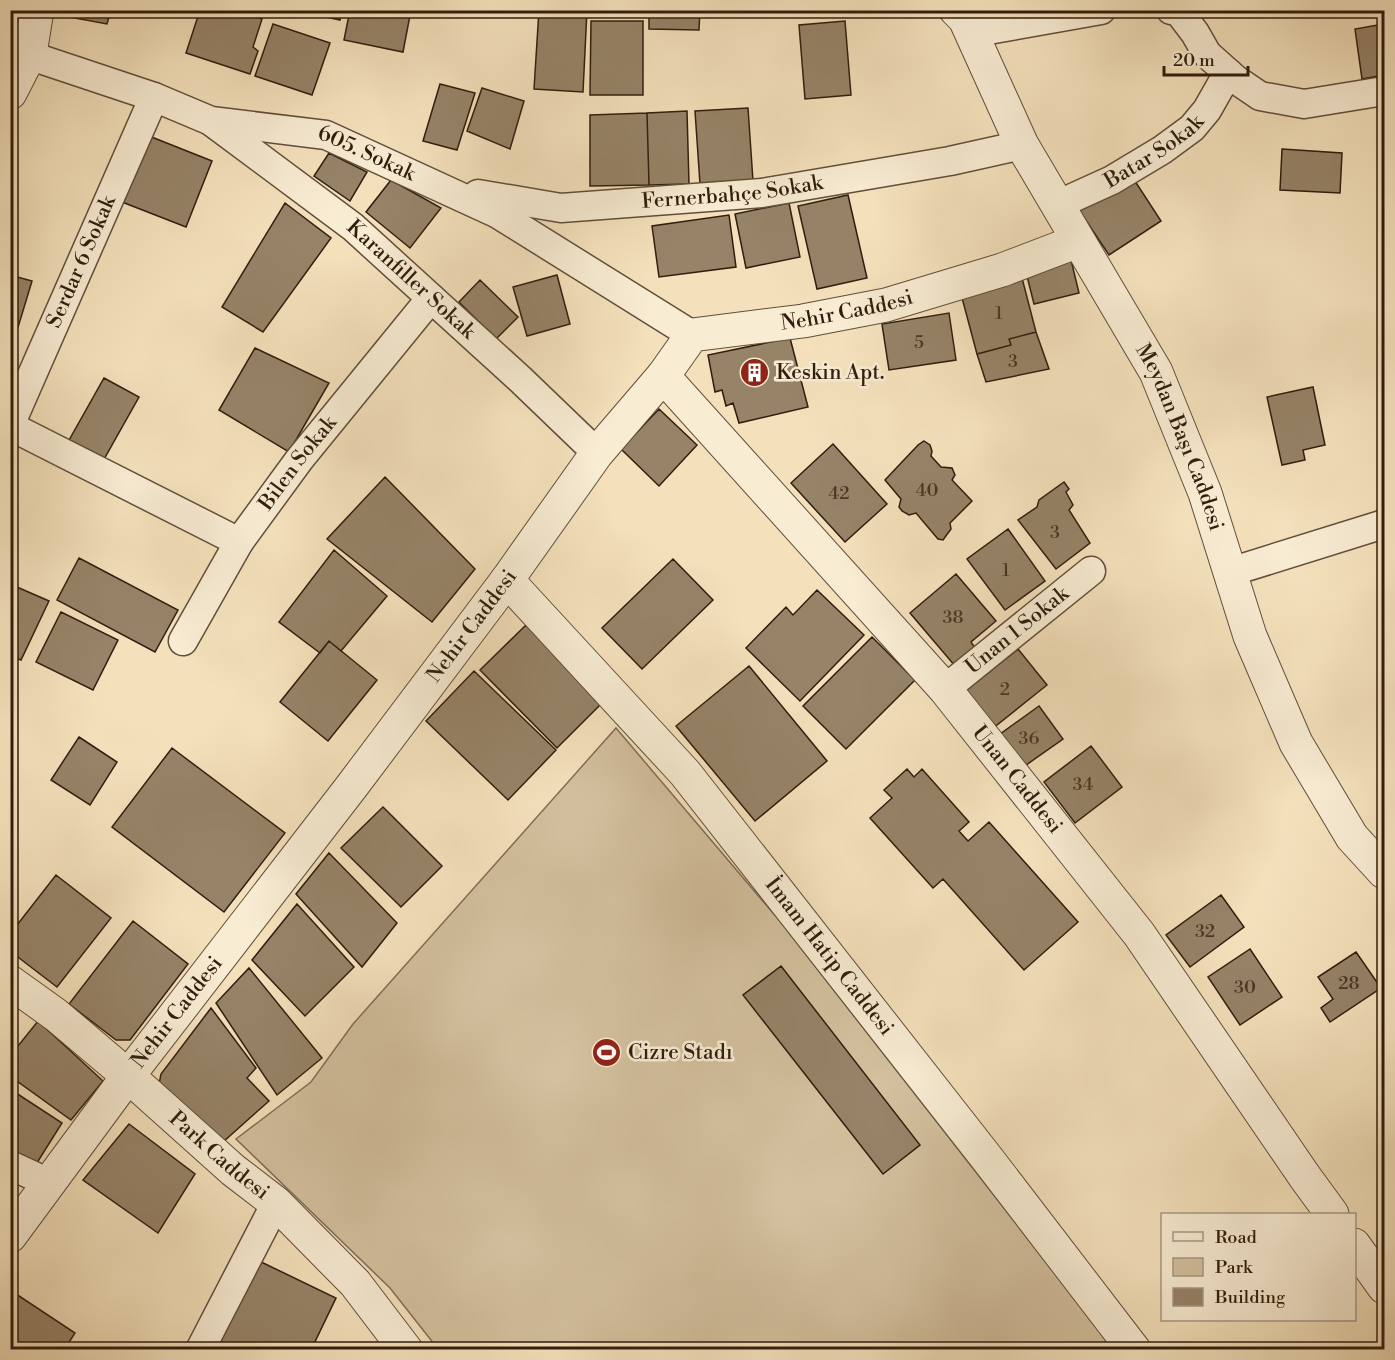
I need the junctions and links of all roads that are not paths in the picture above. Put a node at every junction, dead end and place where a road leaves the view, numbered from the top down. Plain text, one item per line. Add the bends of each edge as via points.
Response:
1 (37, 10) edge
2 (1101, 10) edge
3 (1177, 11) edge
4 (964, 22) edge
5 (20, 52) edge
6 (1228, 73) junction
7 (1384, 90) edge
8 (10, 93) edge
9 (154, 97) junction
10 (211, 121) junction
11 (1022, 145) junction
12 (443, 188) junction
13 (1057, 205) junction
14 (1078, 240) junction
15 (431, 298) junction
16 (692, 335) junction
17 (663, 376) junction
18 (10, 426) edge
19 (597, 453) junction
20 (1384, 524) edge
21 (239, 542) junction
22 (1091, 571) dead end
23 (1230, 572) junction
24 (507, 580) junction
25 (183, 642) dead end
26 (945, 689) junction
27 (1384, 872) edge
28 (10, 982) edge
29 (128, 1076) junction
30 (10, 1165) edge
31 (49, 1183) junction
32 (276, 1203) junction
33 (1331, 1213) edge
34 (10, 1236) edge
35 (1356, 1248) edge
36 (1384, 1287) edge
37 (200, 1350) edge
38 (406, 1350) edge
39 (1134, 1350) edge

1 - 5 street
2 - 4 street
3 - 6 street via 1207,54
4 - 11 street, Meydan Başı Caddesi
5 - 8 street
5 - 9 street, 605. Sokak
6 - 7 street via 1260,96 1304,104
6 - 13 street, Batar Sokak via 1192,128 1112,180
9 - 10 street, 605. Sokak
9 - 18 street, Serdar 6 Sokak
10 - 12 street, 605. Sokak via 326,135
10 - 15 street, Karanfiller Sokak via 353,228
11 - 12 street, Fernerbahçe Sokak via 762,193 561,208
11 - 13 street, Meydan Başı Caddesi
12 - 16 street, 605. Sokak via 498,214
13 - 14 street, Meydan Başı Caddesi
14 - 16 street, Nehir Caddesi via 1002,270 886,305 803,321
14 - 23 street, Meydan Başı Caddesi via 1156,372 1205,493
15 - 19 street, Karanfiller Sokak
15 - 21 street, Bilen Sokak via 299,460
16 - 17 street, Nehir Caddesi
17 - 19 street, Nehir Caddesi
17 - 26 street, Unan Caddesi
18 - 21 street
19 - 24 street, Nehir Caddesi
20 - 23 street
21 - 25 street, Bilen Sokak
22 - 26 street, Unan 1 Sokak
23 - 27 street, Meydan Başı Caddesi via 1250,636 1296,743 1352,837
24 - 29 street, Nehir Caddesi
24 - 39 street, İmam Hatip Caddesi via 685,773
26 - 33 street, Unan Caddesi via 1139,934
28 - 29 street, Park Caddesi
29 - 31 street, Nehir Caddesi
29 - 32 street, Park Caddesi
30 - 31 street
31 - 34 street, Nehir Caddesi
32 - 37 street
32 - 38 street, Park Caddesi via 355,1283
35 - 36 street

